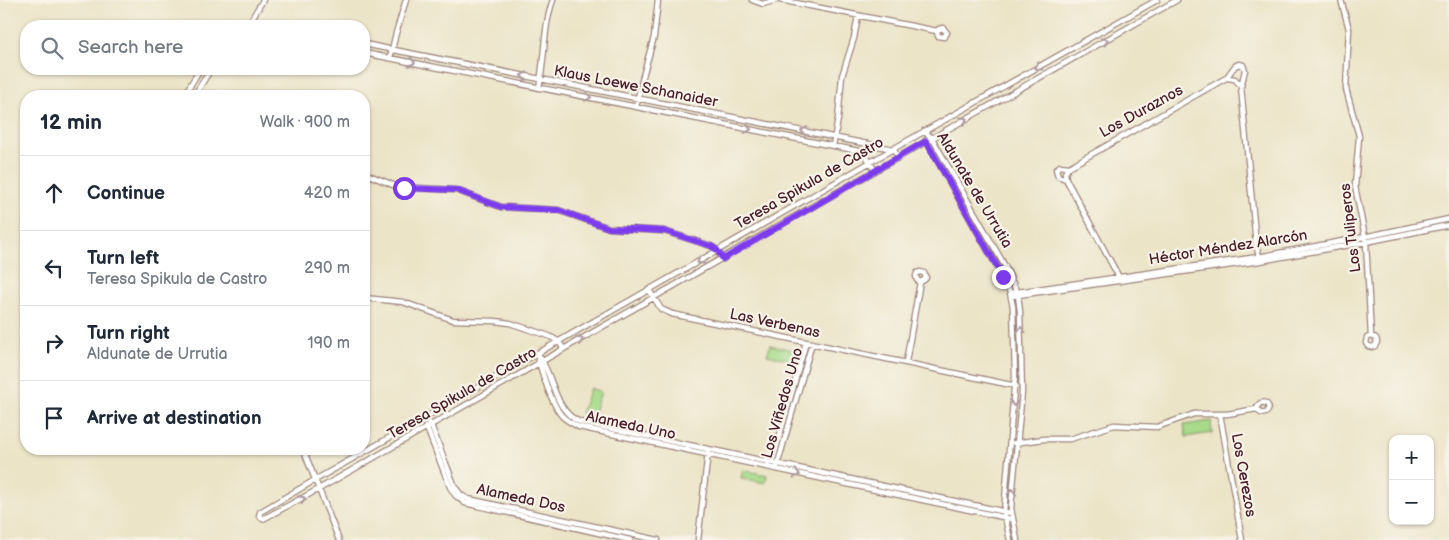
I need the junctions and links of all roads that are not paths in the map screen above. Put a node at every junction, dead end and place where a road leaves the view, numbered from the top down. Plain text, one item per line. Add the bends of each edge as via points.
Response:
1 (262, 0) edge
2 (406, 0) edge
3 (553, 0) edge
4 (658, 0) edge
5 (752, 0) edge
6 (776, 0) edge
7 (780, 0) edge
8 (1157, 0) edge
9 (1177, 0) edge
10 (1341, 0) edge
11 (858, 16) junction
12 (255, 20) edge
13 (937, 31) dead end
14 (1081, 43) junction
15 (370, 45) edge
16 (392, 50) junction
17 (1086, 52) junction
18 (370, 54) edge
19 (390, 58) junction
20 (196, 75) edge
21 (207, 75) edge
22 (1226, 78) junction
23 (540, 80) junction
24 (1241, 87) junction
25 (539, 88) junction
26 (188, 90) edge
27 (198, 90) edge
28 (638, 99) junction
29 (636, 106) junction
30 (924, 132) junction
31 (835, 137) junction
32 (932, 138) junction
33 (926, 141) junction
34 (833, 146) junction
35 (893, 149) junction
36 (899, 158) junction
37 (870, 162) junction
38 (1069, 167) junction
39 (875, 171) junction
40 (370, 175) edge
41 (1066, 180) junction
42 (1449, 219) edge
43 (1449, 224) edge
44 (1365, 240) junction
45 (717, 250) junction
46 (723, 259) junction
47 (1259, 259) junction
48 (1120, 279) junction
49 (920, 282) dead end
50 (649, 290) junction
51 (1010, 294) junction
52 (1017, 294) junction
53 (654, 298) junction
54 (370, 299) edge
55 (1371, 336) dead end
56 (558, 341) junction
57 (809, 343) junction
58 (564, 349) junction
59 (538, 353) junction
60 (906, 362) junction
61 (541, 363) junction
62 (1015, 386) junction
63 (1022, 387) junction
64 (1257, 409) dead end
65 (1220, 414) junction
66 (425, 418) junction
67 (429, 426) junction
68 (1010, 443) junction
69 (1017, 443) junction
70 (370, 449) edge
71 (708, 451) junction
72 (305, 455) edge
73 (359, 455) edge
74 (775, 462) junction
75 (773, 469) junction
76 (315, 480) junction
77 (319, 489) junction
78 (1004, 514) junction
79 (1011, 516) junction
80 (339, 540) edge
81 (630, 540) edge
82 (658, 540) edge
83 (698, 540) edge
84 (1010, 540) edge
85 (1016, 540) edge
86 (1242, 540) edge

1 - 12 street
2 - 16 street
3 - 23 street via 546,22
4 - 28 street via 654,37
5 - 6 street via 763,4
7 - 11 street
8 - 14 street, Teresa Spikula de Castro
17 -> 9 street, Teresa Spikula de Castro
10 - 44 street, Los Tuliperos via 1349,29 1346,84 1359,136 1355,186
11 - 13 street
11 - 31 street via 842,76
14 - 17 street
14 -> 30 street, Teresa Spikula de Castro
15 - 16 street, Klaus Loewe Schanaider
16 - 19 street
23 -> 16 street, Klaus Loewe Schanaider
32 -> 17 street, Teresa Spikula de Castro
18 - 19 street, Klaus Loewe Schanaider
19 -> 25 street, Klaus Loewe Schanaider
20 - 26 street
21 - 27 street
22 - 24 street via 1235,79
22 - 24 street, Los Duraznos via 1236,66 1242,65 1245,70
22 - 38 street, Los Duraznos
23 - 25 street
23 - 28 street, Klaus Loewe Schanaider
24 - 47 street, Los Duraznos
25 -> 29 street, Klaus Loewe Schanaider
28 - 29 street
31 -> 28 street, Klaus Loewe Schanaider
29 -> 34 street, Klaus Loewe Schanaider
30 - 32 street, Aldunate de Urrutia
30 - 33 street, Aldunate de Urrutia
30 - 35 street, Teresa Spikula de Castro
31 - 34 street
31 - 35 street, Klaus Loewe Schanaider
32 - 33 street, Teresa Spikula de Castro
32 - 52 street, Aldunate de Urrutia via 1006,268
33 - 36 street, Teresa Spikula de Castro
33 - 51 street, Aldunate de Urrutia
34 - 37 street, Klaus Loewe Schanaider via 862,152
35 - 36 street
35 - 37 street, Teresa Spikula de Castro
36 - 39 street, Teresa Spikula de Castro
37 - 39 street, Klaus Loewe Schanaider
37 - 45 street, Teresa Spikula de Castro
38 - 41 street via 1065,172
38 - 41 street, Los Duraznos via 1058,166 1056,170 1058,176
39 - 46 street, Teresa Spikula de Castro
40 - 45 street via 404,188 456,190 505,208 558,210 609,228 668,231
41 - 48 street, Los Duraznos
42 - 44 street, Héctor Méndez Alarcón
43 - 44 street, Héctor Méndez Alarcón
44 - 47 street, Héctor Méndez Alarcón
44 - 55 street, Los Tuliperos
45 - 46 street
45 -> 50 street, Teresa Spikula de Castro
46 - 53 street, Teresa Spikula de Castro
47 - 48 street, Héctor Méndez Alarcón
48 - 52 street, Héctor Méndez Alarcón
49 - 60 street
50 - 53 street, Las Verbenas
50 - 56 street, Teresa Spikula de Castro
51 - 52 street, Héctor Méndez Alarcón
51 - 62 street, Aldunate de Urrutia
63 -> 52 street, Aldunate de Urrutia
53 - 57 street, Las Verbenas via 668,313
58 -> 53 street, Teresa Spikula de Castro
54 - 56 street via 403,302 453,320 505,322
56 - 58 street
56 - 59 street, Teresa Spikula de Castro
57 - 60 street, Las Verbenas
57 - 74 street, Los Viñedos Uno
58 - 61 street, Teresa Spikula de Castro
59 - 61 street, Alameda Uno
59 - 66 street, Teresa Spikula de Castro
60 - 62 street, Las Verbenas
61 - 67 street, Teresa Spikula de Castro
61 - 71 street, Alameda Uno via 557,408 571,423
62 - 63 street, Las Verbenas
62 -> 68 street, Aldunate de Urrutia
63 - 69 street, Aldunate de Urrutia
64 - 65 street, Los Cerezos
65 - 69 street, Los Cerezos via 1194,414 1157,427 1114,425 1075,438
65 - 86 street, Los Cerezos
66 - 67 street, Alameda Dos
66 - 70 street, Teresa Spikula de Castro
67 - 77 street, Teresa Spikula de Castro
67 - 81 street, Alameda Dos via 452,490 465,503
67 - 82 street, Alameda Dos via 455,487 468,499
68 - 69 street, Los Cerezos
68 - 78 street, Aldunate de Urrutia
79 -> 69 street, Aldunate de Urrutia
71 - 74 street, Alameda Uno
71 - 75 street, Alameda Uno
71 - 83 street
72 - 76 street
73 - 76 street, Teresa Spikula de Castro
74 - 75 street, Los Viñedos Uno
74 - 78 street, Alameda Uno
75 -> 78 street, Alameda Uno
76 - 77 street
76 -> 77 street, Teresa Spikula de Castro via 260,512 259,516 263,519
77 - 80 street
78 - 79 street, Alameda Uno
78 - 84 street, Aldunate de Urrutia
79 - 85 street, Aldunate de Urrutia

